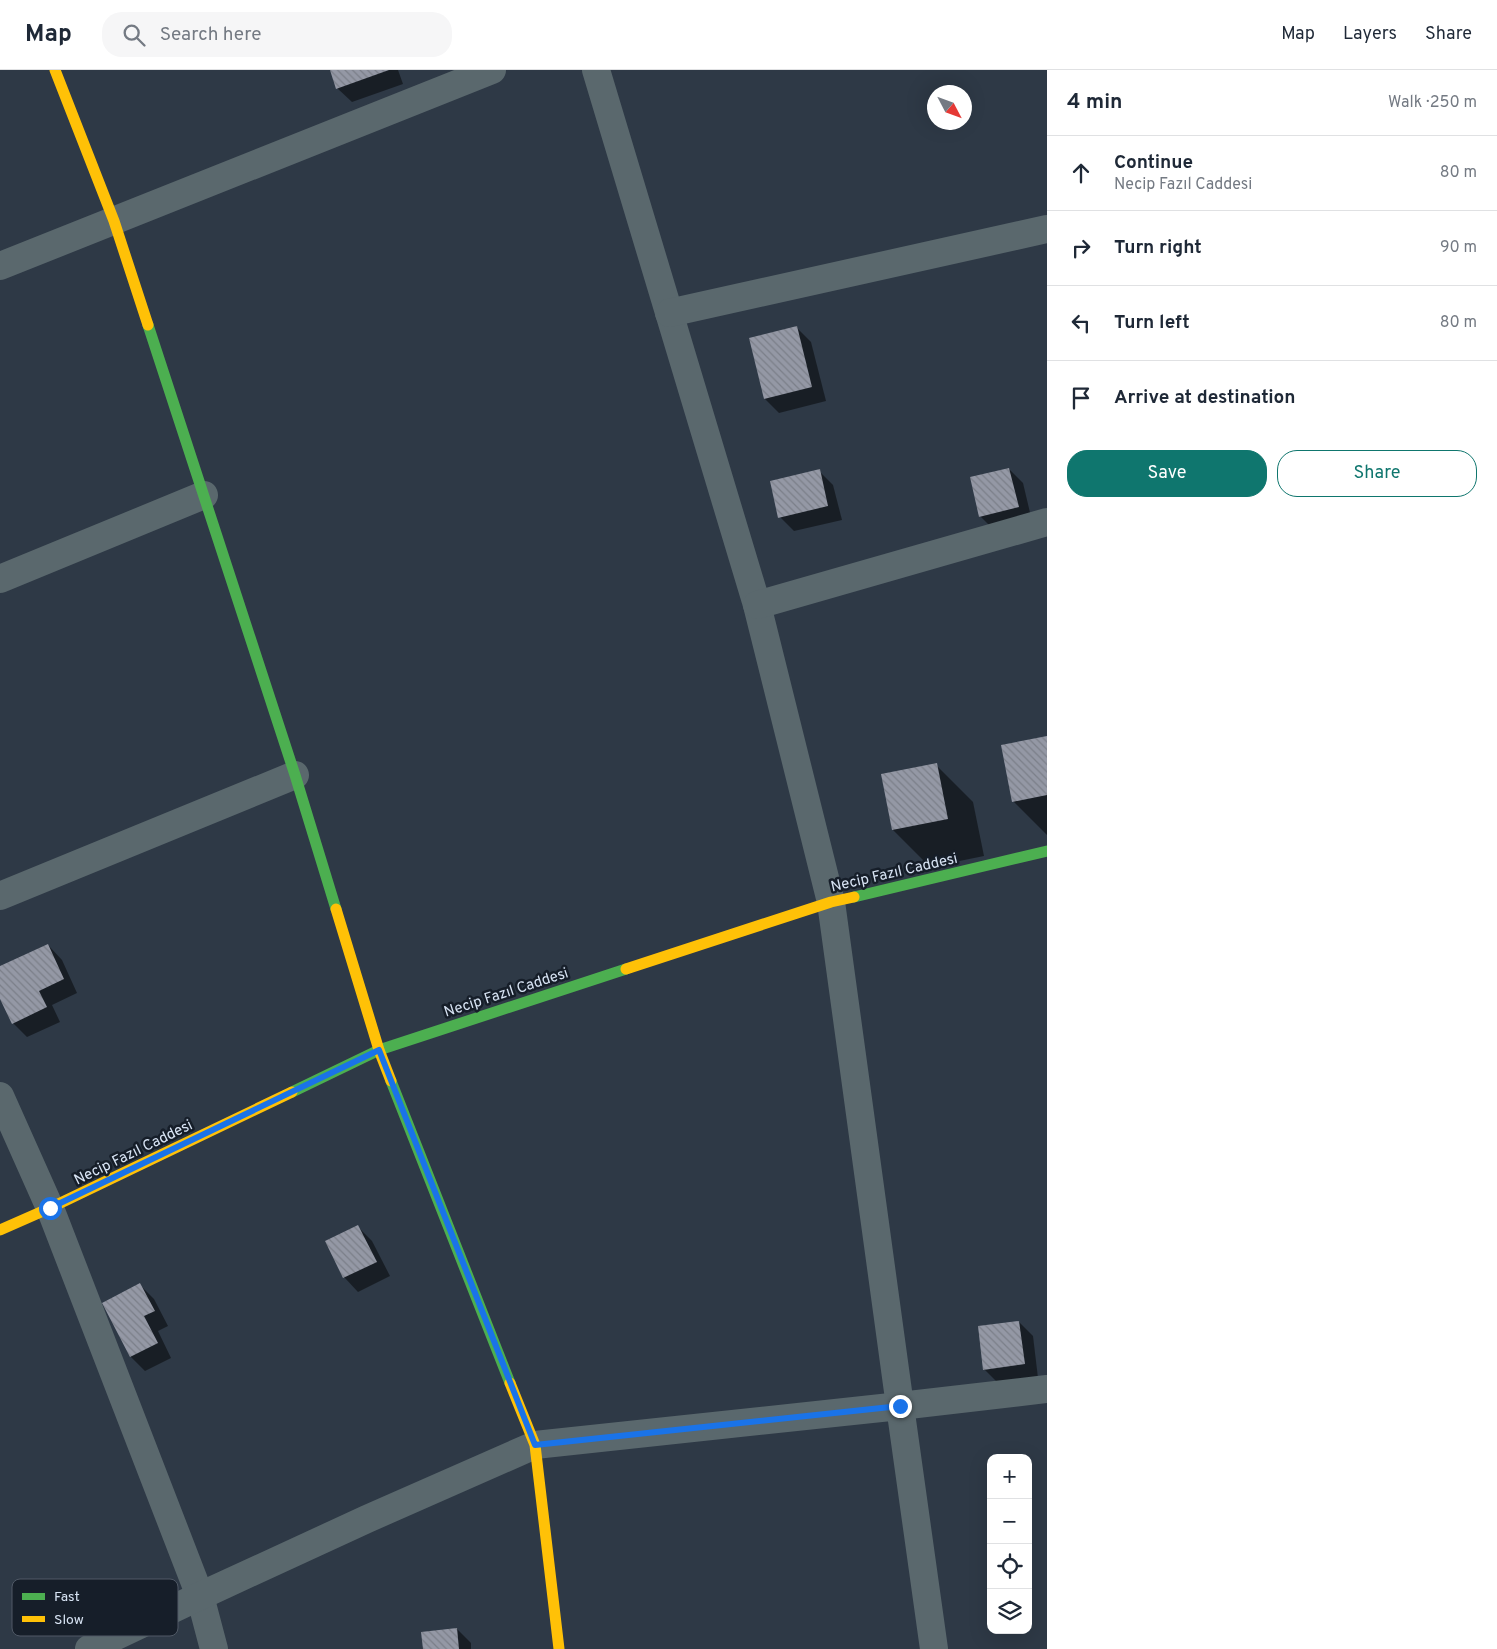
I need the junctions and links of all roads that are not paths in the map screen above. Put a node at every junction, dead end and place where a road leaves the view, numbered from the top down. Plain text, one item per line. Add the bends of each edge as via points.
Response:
1 (54, 70) edge
2 (492, 70) edge
3 (596, 70) edge
4 (114, 221) junction
5 (1047, 229) edge
6 (0, 266) edge
7 (669, 313) junction
8 (204, 494) junction
9 (1047, 522) edge
10 (0, 579) edge
11 (757, 605) junction
12 (296, 775) junction
13 (1047, 851) edge
14 (0, 896) edge
15 (831, 902) junction
16 (379, 1050) junction
17 (0, 1096) edge
18 (50, 1208) junction
19 (0, 1230) edge
20 (1047, 1390) edge
21 (900, 1406) junction
22 (535, 1445) junction
23 (200, 1596) junction
24 (178, 1607) edge
25 (116, 1636) edge
26 (89, 1649) edge
27 (214, 1649) edge
28 (558, 1649) edge
29 (934, 1649) edge

1 - 4 street
2 - 4 street
3 - 7 street
4 - 6 street
4 - 8 street
5 - 7 street
7 - 11 street
8 - 10 street
8 - 12 street
9 - 11 street
11 - 15 street
12 - 14 street
12 - 16 street
13 - 15 street, Necip Fazıl Caddesi
15 - 16 street, Necip Fazıl Caddesi
15 - 21 street
16 - 18 street, Necip Fazıl Caddesi
16 - 22 street
17 - 18 street
18 - 19 street, Necip Fazıl Caddesi
18 - 23 street
20 - 21 street
21 - 22 street
21 - 29 street
22 - 23 street
22 - 28 street
23 - 24 street
23 - 27 street
25 - 26 street

